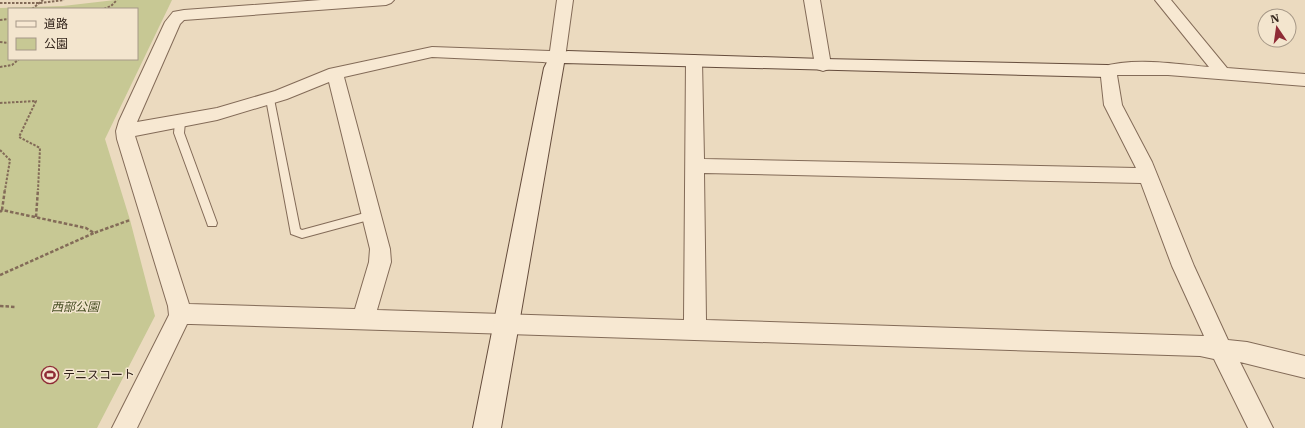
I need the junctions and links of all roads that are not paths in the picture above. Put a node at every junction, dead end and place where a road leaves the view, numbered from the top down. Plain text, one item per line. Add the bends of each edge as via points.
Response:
1 (386, 0) edge
2 (565, 0) edge
3 (812, 0) edge
4 (1163, 0) edge
5 (556, 58) junction
6 (694, 61) junction
7 (823, 65) junction
8 (1107, 71) junction
9 (335, 73) junction
10 (1222, 74) junction
11 (1305, 80) edge
12 (270, 99) junction
13 (180, 122) junction
14 (125, 131) junction
15 (695, 166) junction
16 (1148, 176) junction
17 (372, 215) junction
18 (212, 223) dead end
19 (180, 315) junction
20 (363, 320) junction
21 (505, 325) junction
22 (694, 329) junction
23 (1221, 349) junction
24 (1305, 367) edge
25 (124, 428) edge
26 (487, 428) edge
27 (1261, 428) edge

1 - 14 street via 179,16 170,29
2 - 5 street
3 - 7 street
4 - 10 street
5 - 6 street
5 - 9 street via 442,51
5 - 21 street
6 - 7 street
6 - 15 street
7 - 8 street
8 - 10 street via 1139,68
8 - 16 street via 1113,105
9 - 12 street
9 - 17 street
10 - 11 street
12 - 13 street
12 - 17 lane via 295,231 302,234
13 - 14 street
13 - 18 lane via 180,133
14 - 19 street
15 - 16 street
15 - 22 street
16 - 23 street via 1183,266
17 - 20 street via 380,249 380,262
19 - 20 street
19 - 25 street
20 - 21 street
21 - 22 street
21 - 26 street
22 - 23 street via 1200,346
23 - 24 street
23 - 27 street

